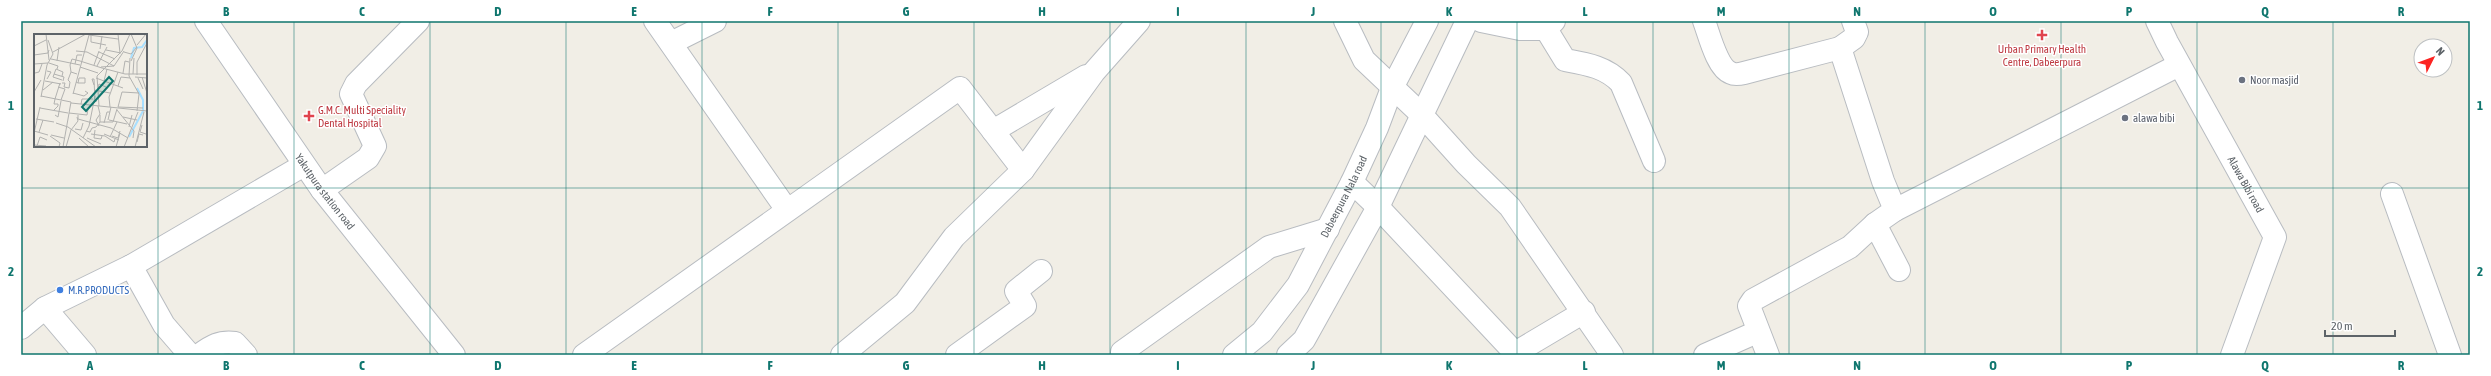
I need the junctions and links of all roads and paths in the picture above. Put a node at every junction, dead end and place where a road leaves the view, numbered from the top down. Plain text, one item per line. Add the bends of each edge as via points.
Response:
1 (206, 21) edge
2 (417, 21) edge
3 (655, 21) edge
4 (715, 21) edge
5 (1139, 21) edge
6 (1345, 21) edge
7 (1427, 21) edge
8 (1467, 21) edge
9 (1481, 21) edge
10 (1704, 21) edge
11 (1853, 21) edge
12 (2157, 21) edge
13 (1550, 25) edge
14 (670, 43) junction
15 (1840, 48) junction
16 (2179, 65) junction
17 (1094, 72) junction
18 (1392, 88) junction
19 (1421, 114) junction
20 (993, 131) junction
21 (1654, 161) dead end
22 (304, 165) junction
23 (1023, 170) junction
24 (1352, 182) junction
25 (322, 190) junction
26 (2392, 194) dead end
27 (1378, 207) junction
28 (787, 210) junction
29 (1895, 210) junction
30 (1875, 224) junction
31 (1328, 229) junction
32 (131, 266) junction
33 (1899, 270) dead end
34 (1041, 271) dead end
35 (45, 308) junction
36 (1584, 312) junction
37 (21, 328) edge
38 (1757, 332) junction
39 (2230, 354) edge
40 (86, 355) edge
41 (190, 355) edge
42 (200, 355) edge
43 (246, 355) edge
44 (454, 355) edge
45 (584, 355) edge
46 (842, 355) edge
47 (957, 355) edge
48 (1122, 355) edge
49 (1234, 355) edge
50 (1288, 355) edge
51 (1612, 355) edge
52 (1705, 355) edge
53 (1768, 355) edge
54 (2450, 355) edge

1 - 22 street, Yakutpura station road
2 - 25 street via 356,84 350,94 375,146 372,152 368,158
3 - 14 street
4 - 14 street
5 - 17 street
6 - 18 street via 1364,60
7 - 18 street, Dabeerpura Nala road
8 - 19 street
9 - 13 street via 1520,29
10 - 15 street via 1717,56 1725,70 1732,74
11 - 15 street via 1857,32 1854,38
12 - 16 street, Alawa Bibi road
13 - 21 street via 1565,60 1599,68 1612,74 1621,83
14 - 28 street
15 - 29 street via 1883,181
16 - 29 street
16 - 39 street, Alawa Bibi road via 2274,237
17 - 20 street
17 - 23 street
18 - 19 street
18 - 24 street, Dabeerpura Nala road
19 - 27 street
19 - 36 street via 1466,164 1510,207
20 - 23 street
20 - 28 street via 960,88
22 - 25 street, Yakutpura station road
22 - 32 street
23 - 46 street via 954,237 905,303
24 - 27 street
24 - 31 street, Dabeerpura Nala road
25 - 44 street, Yakutpura station road
26 - 54 street
27 - 36 street via 1515,353
27 - 50 street via 1304,340
28 - 45 street
29 - 30 street
30 - 33 street
30 - 38 street via 1850,247 1753,300 1749,306
31 - 48 street via 1269,247 1122,352
31 - 49 street, Dabeerpura Nala road via 1298,285 1262,332
32 - 35 street
32 - 41 street via 164,326
34 - 47 street via 1016,291 1025,306
35 - 37 street
35 - 40 street
36 - 51 street
38 - 52 street
38 - 53 street
42 - 43 street via 214,344 223,341 235,343

